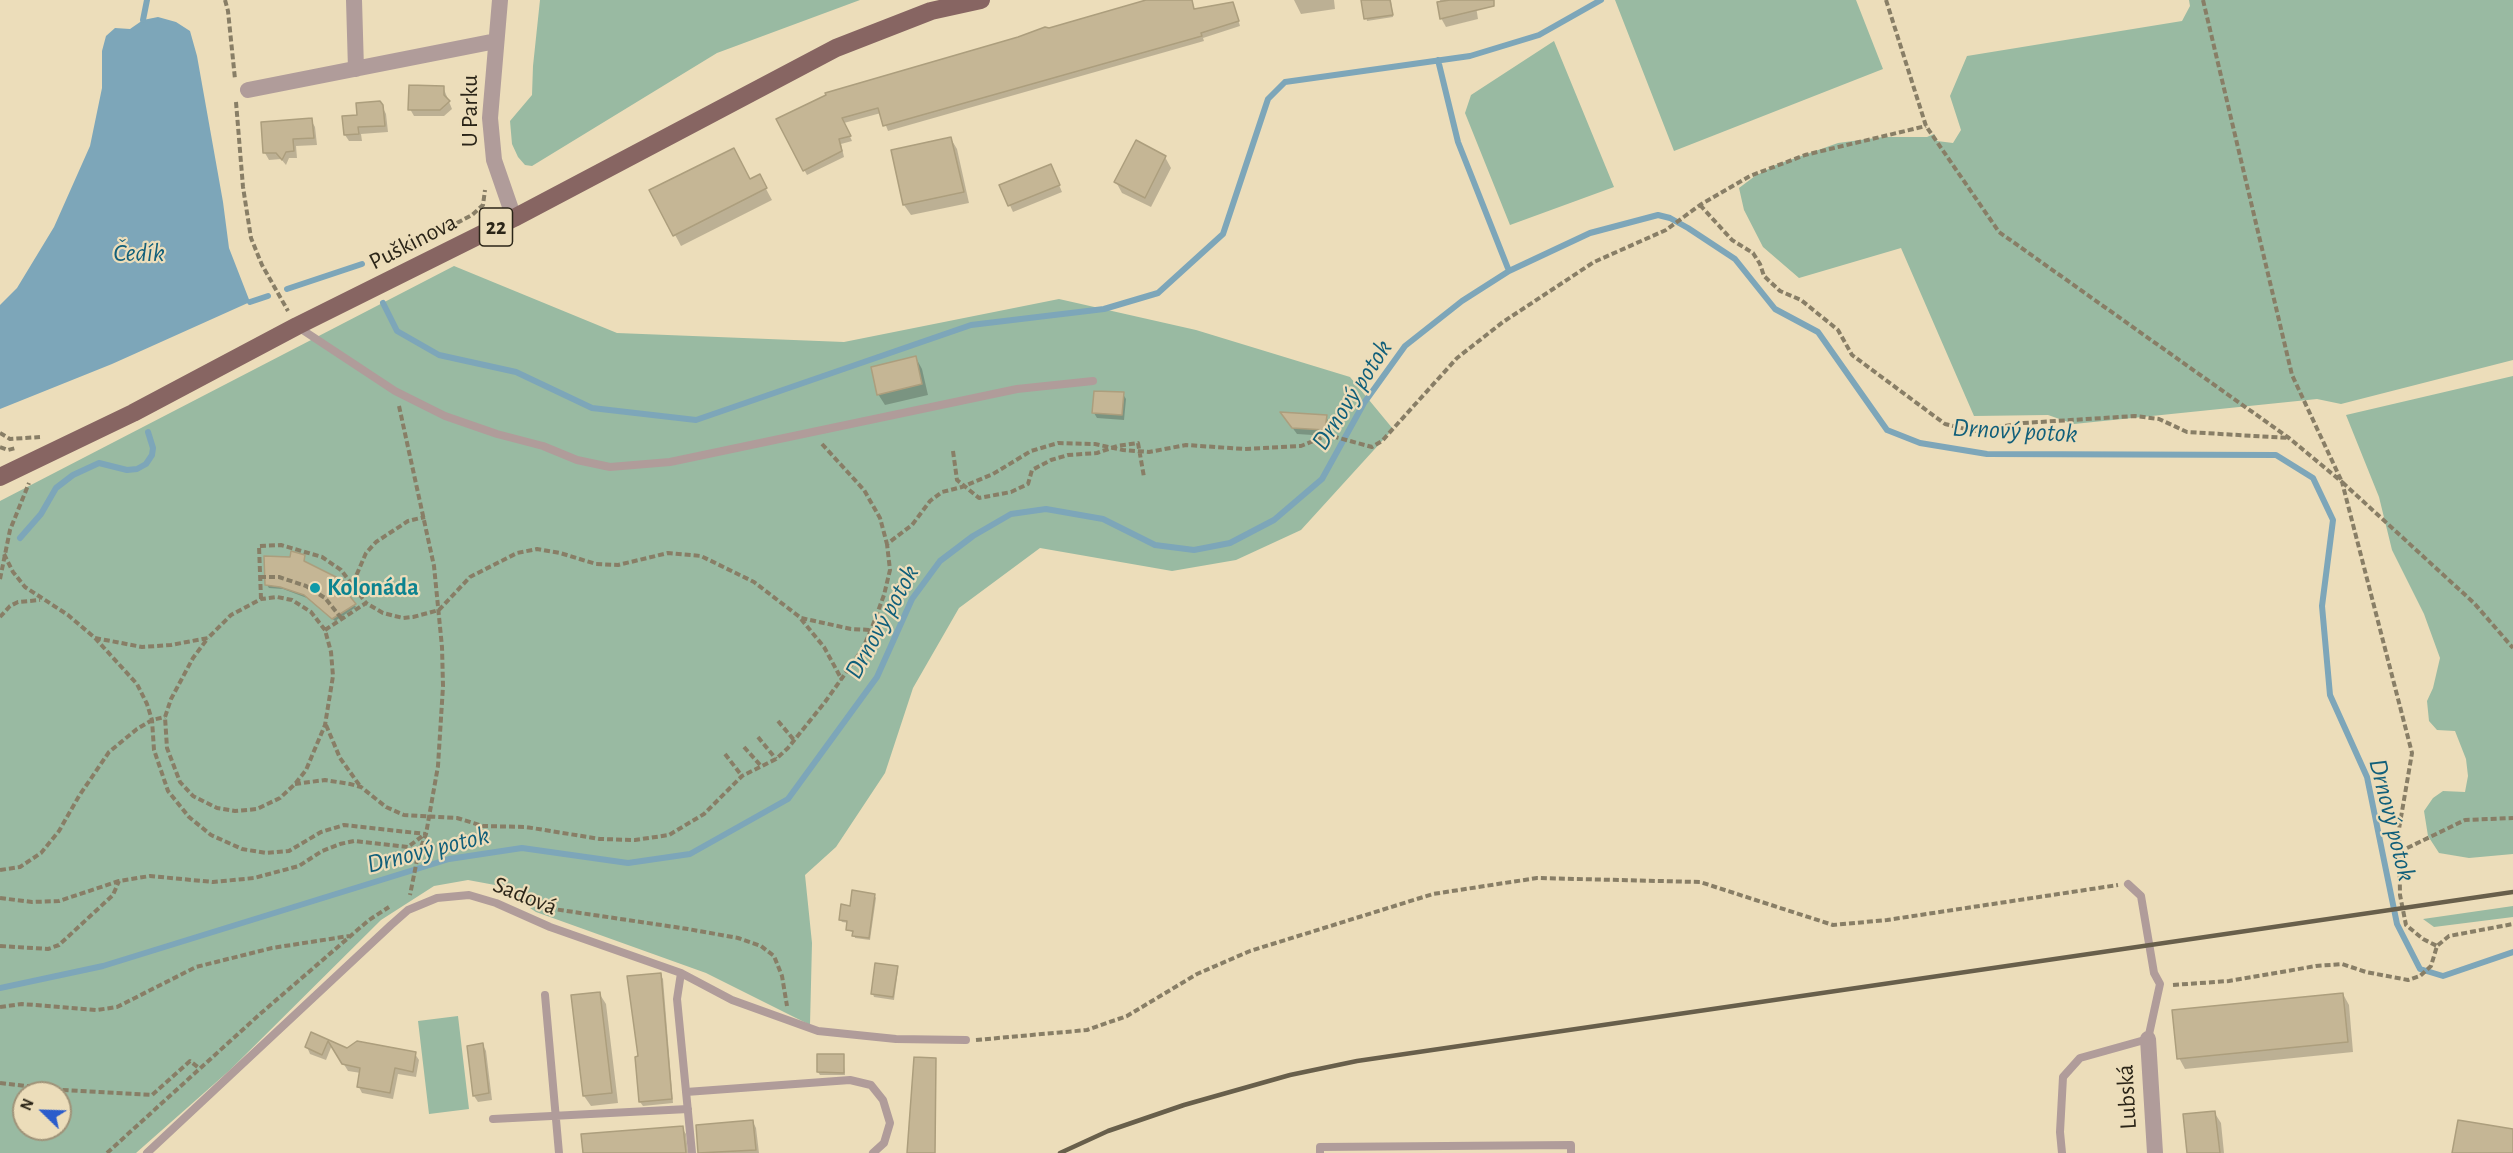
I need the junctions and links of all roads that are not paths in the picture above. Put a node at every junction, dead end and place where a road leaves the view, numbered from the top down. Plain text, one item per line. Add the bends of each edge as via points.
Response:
1 (354, 0) edge
2 (500, 0) edge
3 (981, 0) edge
4 (496, 40) junction
5 (356, 69) junction
6 (240, 93) road end
7 (514, 218) junction
8 (293, 319) junction
9 (1093, 381) dead end
10 (0, 477) edge
11 (2128, 884) road end
12 (681, 973) junction
13 (545, 996) dead end
14 (2148, 1039) junction
15 (966, 1041) road end
16 (686, 1092) junction
17 (688, 1109) junction
18 (555, 1116) junction
19 (493, 1119) dead end
20 (147, 1153) edge
21 (559, 1153) edge
22 (692, 1153) edge
23 (873, 1153) edge
24 (1320, 1153) edge
25 (1571, 1153) edge
26 (2062, 1153) edge
27 (2155, 1153) edge

1 - 5 street
2 - 4 street, U Parku
3 - 7 main road, Puškinova / 22 via 931,12 836,48
4 - 5 street
4 - 7 street, U Parku via 490,118 494,160
5 - 6 street
7 - 8 main road, Puškinova / 22
8 - 9 lane via 395,391 445,416 577,460 610,467 670,462 1017,389
8 - 10 main road, Puškinova / 22 via 133,413
11 - 14 lane via 2141,896 2154,973 2160,984
12 - 15 lane, Sadová via 732,1000 818,1031
12 - 16 lane via 677,999
12 - 20 lane, Sadová via 550,927 496,903 469,895 437,898 408,910
13 - 18 lane
14 - 26 lane via 2080,1058 2063,1077
14 - 27 street, Lubská
16 - 17 lane
16 - 23 lane via 850,1080 871,1085 883,1100 890,1123 884,1143
17 - 18 lane
17 - 22 lane
18 - 19 lane
18 - 21 lane
24 - 25 lane via 1320,1147 1571,1145

